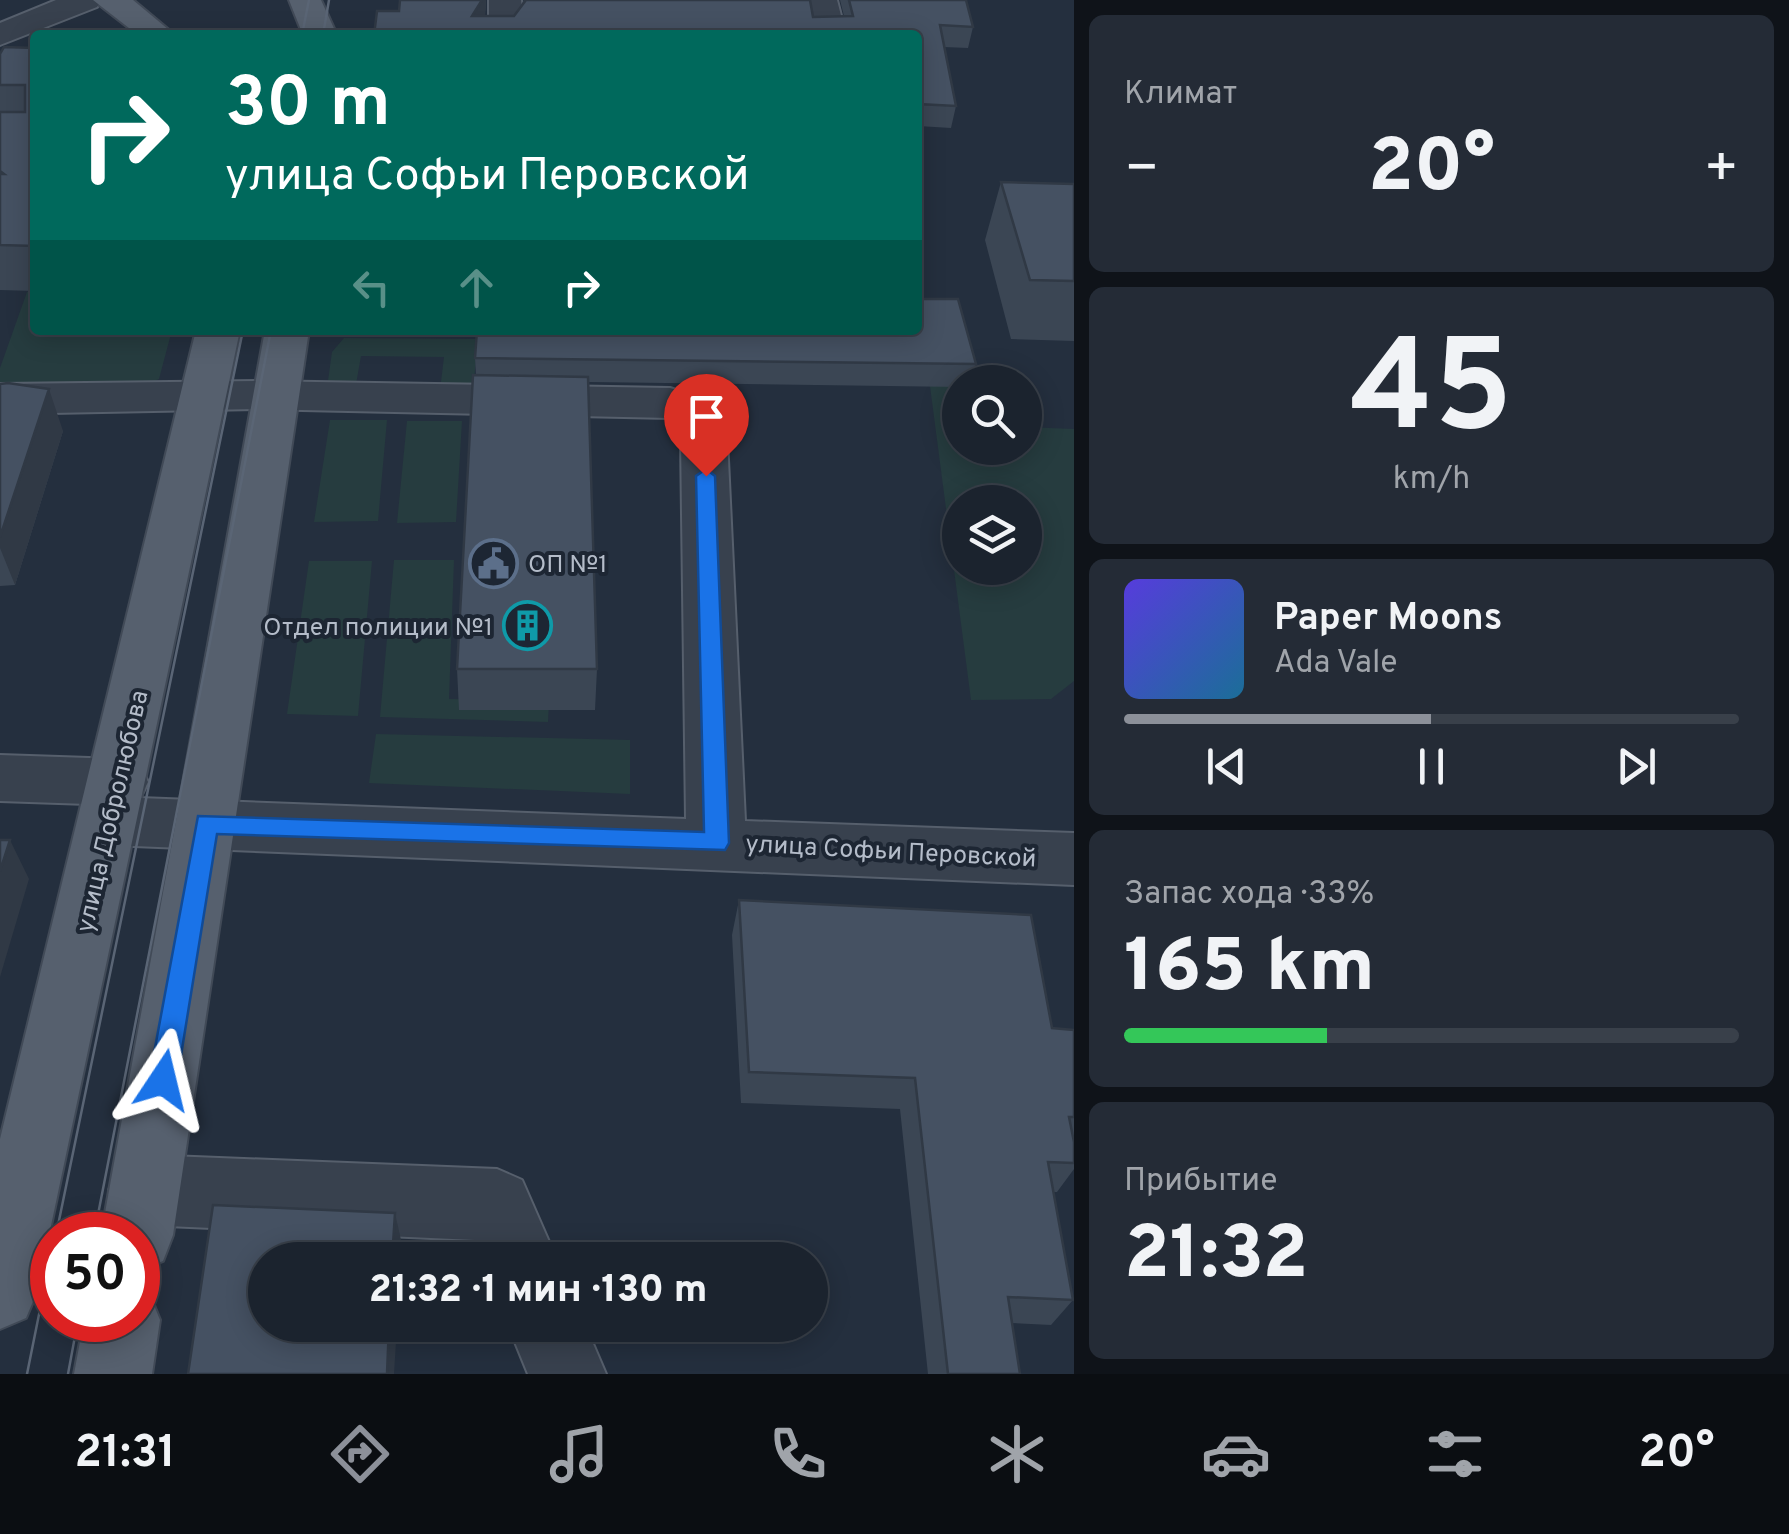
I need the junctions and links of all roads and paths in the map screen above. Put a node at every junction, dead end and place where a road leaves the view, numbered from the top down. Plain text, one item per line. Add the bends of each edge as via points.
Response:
1 (85, 0) edge
2 (109, 0) edge
3 (305, 0) edge
4 (346, 0) edge
5 (504, 0) edge
6 (821, 0) edge
7 (152, 30) edge
8 (318, 30) edge
9 (341, 30) edge
10 (497, 30) edge
11 (828, 30) edge
12 (0, 35) edge
13 (217, 335) edge
14 (286, 335) edge
15 (203, 396) junction
16 (276, 396) junction
17 (0, 398) edge
18 (0, 778) edge
19 (114, 801) junction
20 (206, 823) junction
21 (716, 843) junction
22 (1074, 859) edge
23 (141, 1212) edge
24 (512, 1242) edge
25 (0, 1292) edge
26 (118, 1342) edge
27 (553, 1342) edge
28 (113, 1374) edge
29 (567, 1374) edge

1 - 12 street
2 - 7 main road
3 - 8 main road
4 - 9 main road
5 - 10 street via 506,20
6 - 11 street
13 - 15 main road, улица Добролюбова
14 - 16 main road
15 - 16 street
15 - 17 street
15 - 19 main road, улица Добролюбова
16 - 20 main road
16 - 21 street via 687,421
18 - 19 street, улица Софьи Перовской
19 - 20 street, улица Софьи Перовской
19 - 25 main road, улица Добролюбова
20 - 21 street, улица Софьи Перовской
20 - 23 main road
21 - 22 street, улица Софьи Перовской
23 - 24 street via 496,1204
26 - 28 main road
27 - 29 street

